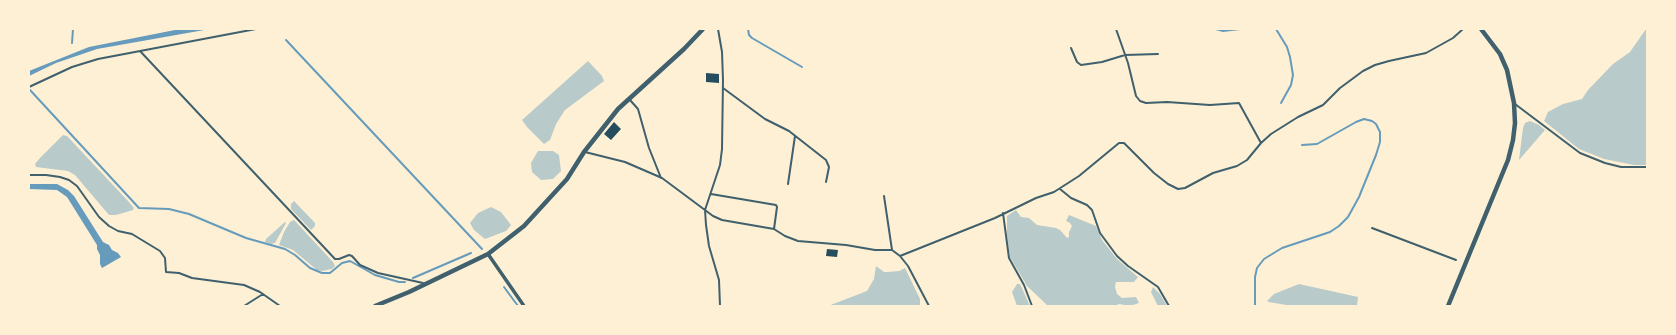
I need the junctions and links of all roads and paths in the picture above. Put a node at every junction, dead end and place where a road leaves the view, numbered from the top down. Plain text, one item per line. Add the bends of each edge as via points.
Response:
1 (256, 29) edge
2 (703, 29) edge
3 (718, 29) edge
4 (1116, 29) edge
5 (1463, 29) edge
6 (1481, 29) edge
7 (1071, 48) dead end
8 (140, 51) junction
9 (1158, 54) dead end
10 (1125, 55) junction
11 (29, 86) edge
12 (723, 88) junction
13 (629, 99) junction
14 (1514, 103) junction
15 (795, 136) junction
16 (1261, 143) junction
17 (584, 152) junction
18 (1647, 167) edge
19 (29, 175) edge
20 (662, 178) junction
21 (826, 182) dead end
22 (788, 184) dead end
23 (1060, 189) junction
24 (711, 194) junction
25 (884, 196) dead end
26 (706, 210) junction
27 (1003, 213) junction
28 (1372, 228) dead end
29 (774, 229) junction
30 (892, 250) junction
31 (488, 254) junction
32 (900, 256) junction
33 (1456, 260) dead end
34 (425, 284) junction
35 (263, 294) junction
36 (244, 306) edge
37 (280, 306) edge
38 (375, 306) edge
39 (524, 306) edge
40 (720, 306) edge
41 (929, 306) edge
42 (1032, 306) edge
43 (1169, 306) edge
44 (1448, 306) edge

1 - 8 lane
2 - 13 street
3 - 12 lane via 722,52
4 - 10 lane
5 - 16 lane via 1453,38 1426,53 1375,65 1364,71 1340,88 1323,105 1286,125
6 - 14 street via 1507,70
7 - 10 lane via 1081,65
8 - 11 lane via 85,63
8 - 34 lane via 335,259 349,255 378,273
9 - 10 lane
10 - 16 lane via 1136,96 1140,101 1239,104
12 - 15 lane via 765,119
12 - 24 lane via 722,149
13 - 17 street via 605,124
13 - 20 lane via 638,109 649,148
14 - 18 lane via 1580,153 1621,167
14 - 44 street via 1514,134 1508,160
15 - 21 lane via 828,163
15 - 22 lane
16 - 23 lane via 1247,160 1237,166 1213,173 1185,188 1178,189 1154,173 1124,143 1119,144
17 - 20 lane via 625,162
17 - 31 street via 539,212
19 - 35 lane via 60,176 69,180 77,186 99,217 109,226 132,234 160,252 165,258 166,272 179,272 192,278 244,285
20 - 26 lane
23 - 27 lane
23 - 43 lane via 1092,210 1100,233 1117,256 1158,287
24 - 26 lane
24 - 29 lane via 776,205
25 - 30 lane
26 - 29 lane via 722,220
26 - 40 lane via 709,246 719,280
27 - 32 lane
27 - 42 lane via 1009,258
28 - 33 lane
29 - 30 lane via 798,241
30 - 32 lane
31 - 34 street
31 - 39 street
32 - 41 lane
34 - 38 street
35 - 36 lane
35 - 37 lane

